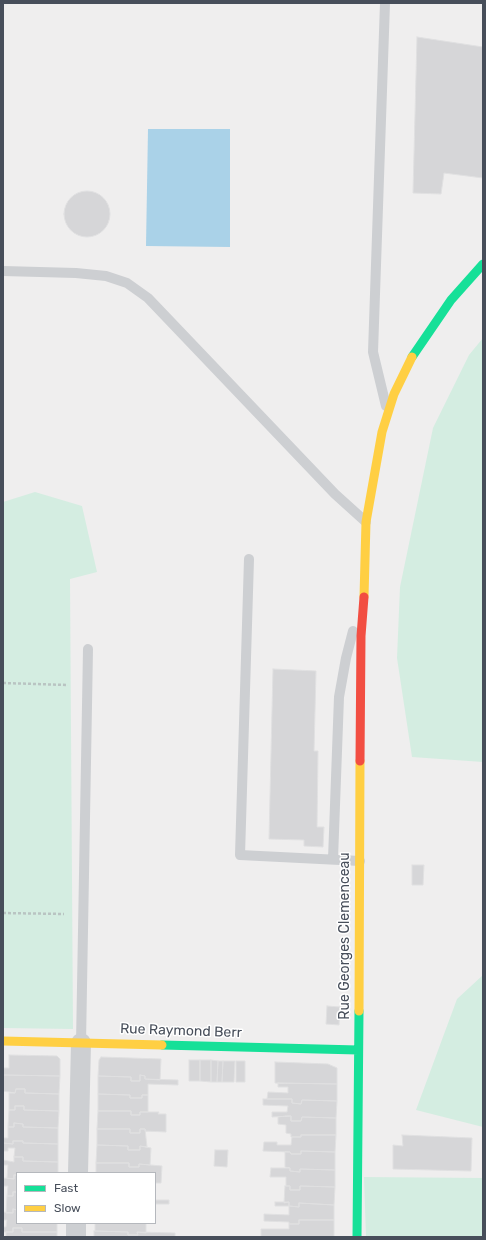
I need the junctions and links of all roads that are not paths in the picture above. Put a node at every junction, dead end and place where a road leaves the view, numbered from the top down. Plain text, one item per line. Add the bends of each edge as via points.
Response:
1 (384, 3) edge
2 (483, 264) edge
3 (3, 271) edge
4 (387, 414) junction
5 (366, 522) junction
6 (249, 559) dead end
7 (363, 596) junction
8 (88, 649) dead end
9 (333, 859) junction
10 (360, 860) junction
11 (3, 1041) edge
12 (81, 1043) junction
13 (358, 1050) junction
14 (78, 1172) edge
15 (76, 1224) edge
16 (76, 1237) edge
17 (357, 1237) edge

1 - 4 lane via 373,352
2 - 4 street, Rue Georges Clemenceau via 451,300 417,348
3 - 5 lane via 76,273 106,276 127,283 148,298 335,494
4 - 5 street, Rue Georges Clemenceau via 376,458
5 - 7 street, Rue Georges Clemenceau
6 - 9 lane via 240,855
7 - 9 lane via 346,658 339,696
7 - 10 street, Rue Georges Clemenceau
8 - 12 lane
9 - 10 lane
10 - 13 street, Rue Georges Clemenceau
11 - 12 street, Rue Raymond Berr
12 - 13 street, Rue Raymond Berr
12 - 14 street
13 - 17 street, Rue Georges Clemenceau
15 - 16 street

